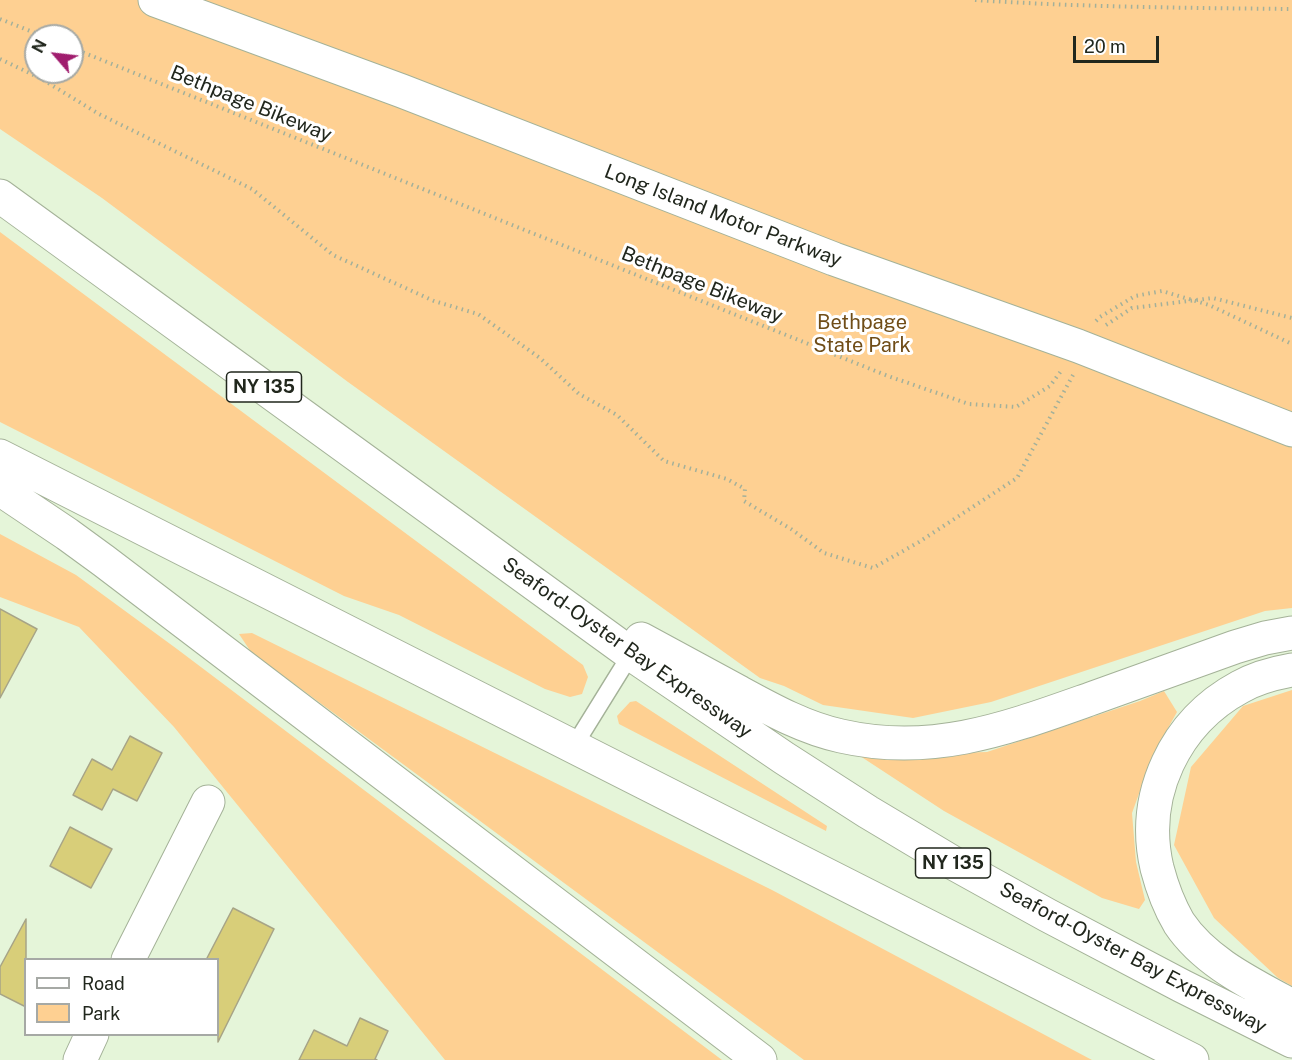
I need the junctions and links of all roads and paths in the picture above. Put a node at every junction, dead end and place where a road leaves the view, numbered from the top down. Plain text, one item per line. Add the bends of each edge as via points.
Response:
1 (155, 0) edge
2 (975, 0) edge
3 (1292, 9) edge
4 (0, 19) edge
5 (24, 28) edge
6 (84, 53) edge
7 (0, 59) edge
8 (0, 196) edge
9 (1195, 300) junction
10 (1292, 318) edge
11 (1292, 344) edge
12 (1081, 347) junction
13 (1292, 430) edge
14 (0, 456) edge
15 (0, 489) edge
16 (528, 578) junction
17 (1292, 633) edge
18 (632, 654) junction
19 (1292, 670) edge
20 (574, 746) junction
21 (208, 802) dead end
22 (129, 958) edge
23 (1292, 1006) edge
24 (92, 1036) edge
25 (1292, 1041) edge
26 (80, 1060) edge
27 (760, 1060) edge
28 (1192, 1060) edge

1 - 12 main road, Long Island Motor Parkway via 402,91 834,259
2 - 3 path
4 - 5 path
6 - 12 path, Bethpage Bikeway via 888,376 969,404 1016,407 1050,386
7 - 12 path via 99,114 252,189 333,255 434,301 478,314 540,358 579,394 617,415 664,461 727,479 745,489 744,501 824,553 873,568 1017,478 1069,383
8 - 16 main road, Seaford-Oyster Bay Expressway / NY 135
9 - 10 path via 1213,298
9 - 11 path, Bethpage Bikeway
9 - 12 path via 1132,308 1098,329
9 - 12 path, Bethpage Bikeway via 1162,291 1135,296 1100,317
12 - 13 main road, Long Island Motor Parkway
14 - 20 main road
15 - 27 main road via 105,561
16 - 17 main road via 777,712 841,736 875,741 944,741 996,730 1235,647
16 - 18 main road, Seaford-Oyster Bay Expressway / NY 135
18 - 20 lane
18 - 25 main road, Seaford-Oyster Bay Expressway / NY 135 via 783,758 956,864
19 - 23 main road via 1241,686 1201,716 1169,759 1154,803 1152,828 1160,879 1180,923 1215,960
20 - 28 main road
21 - 22 main road
24 - 26 main road

